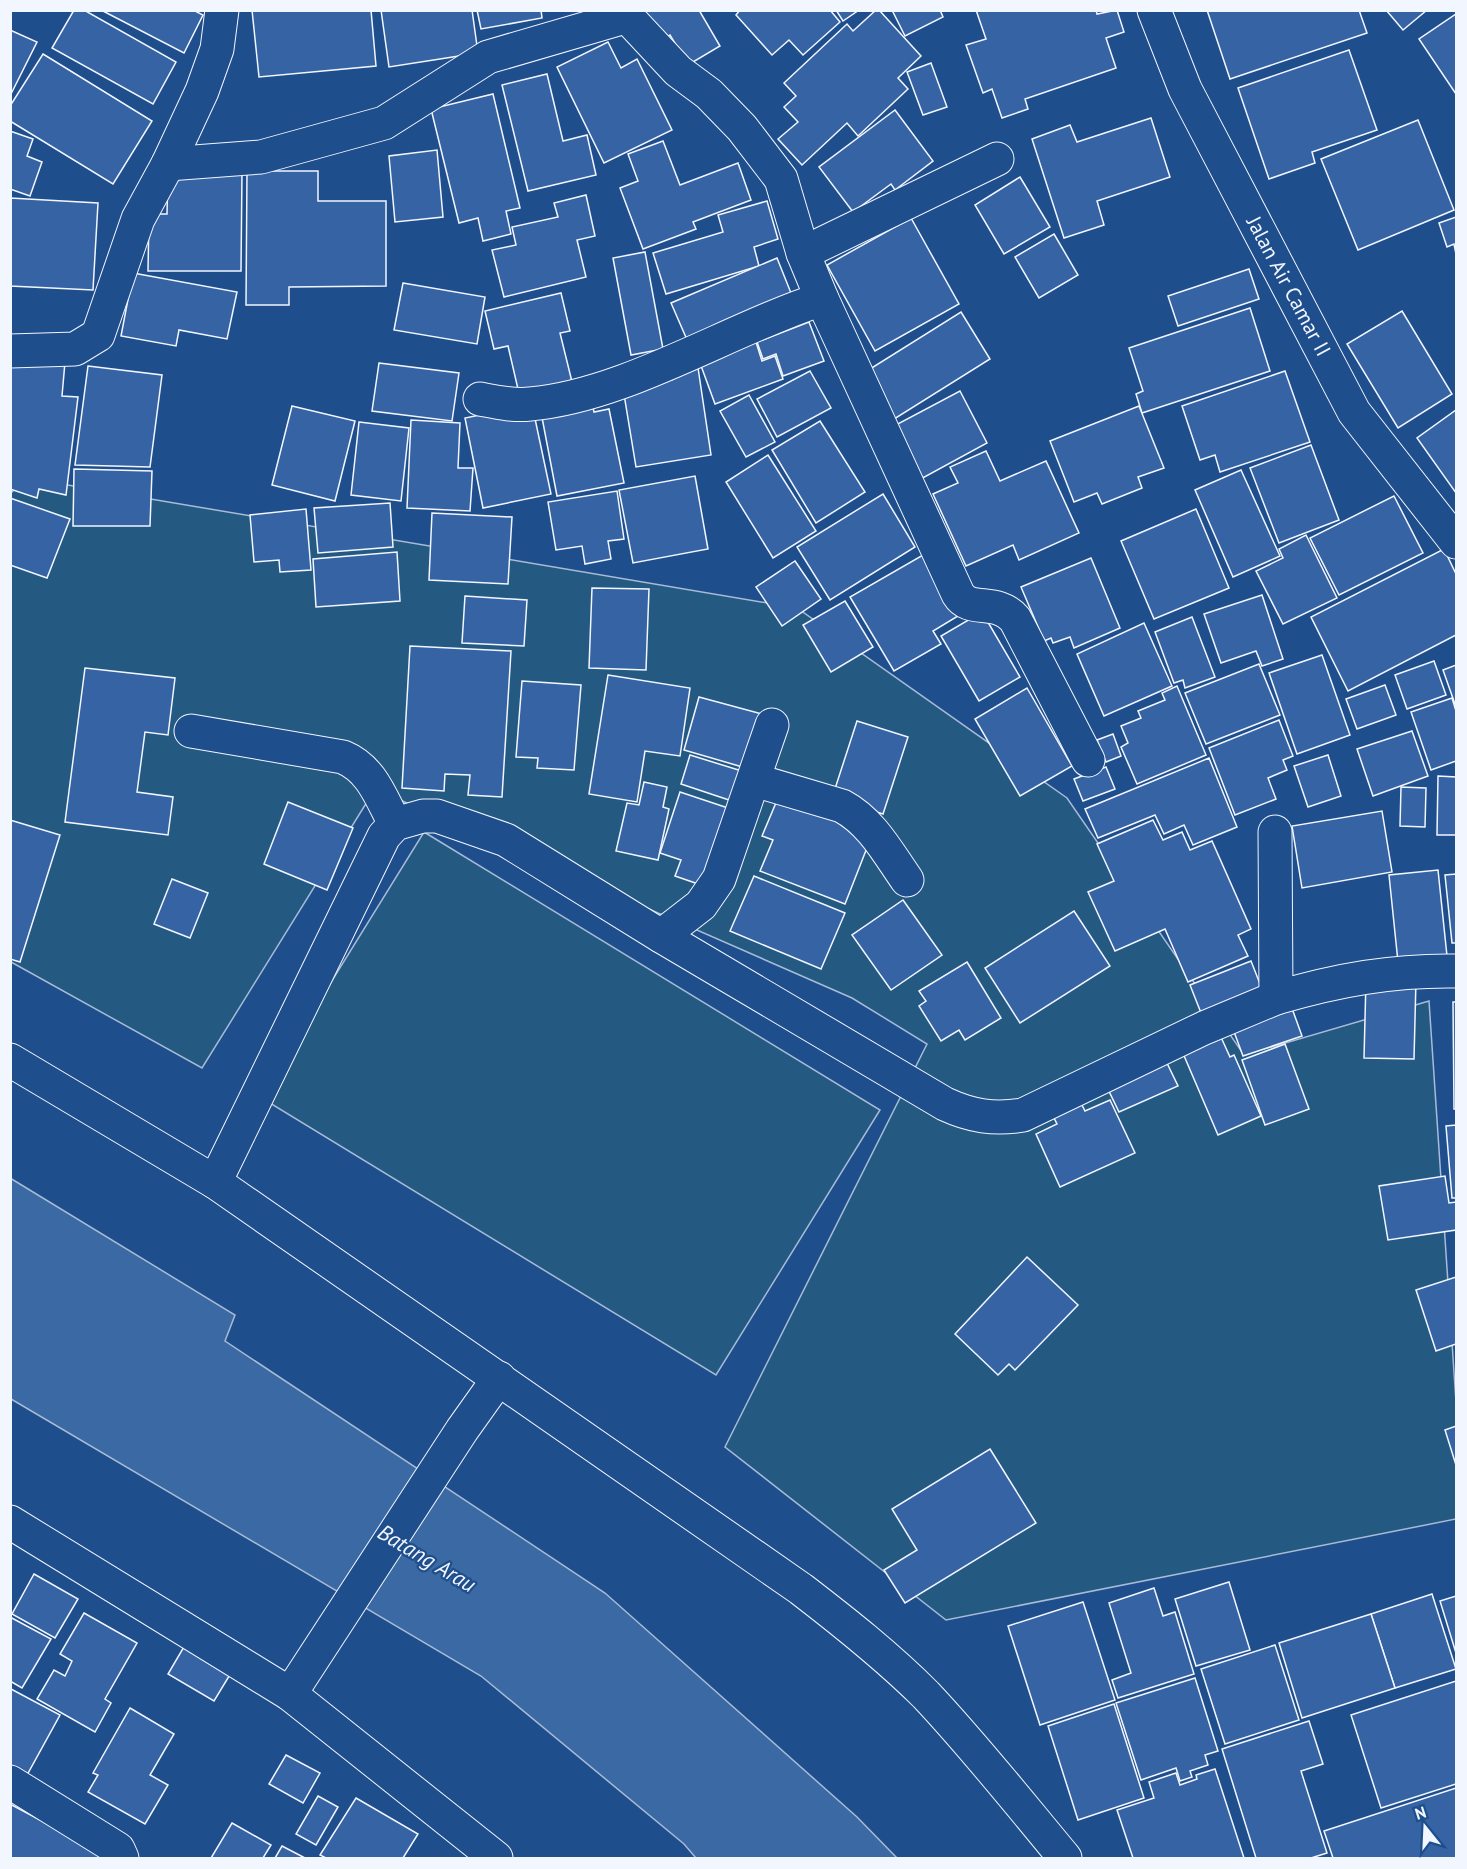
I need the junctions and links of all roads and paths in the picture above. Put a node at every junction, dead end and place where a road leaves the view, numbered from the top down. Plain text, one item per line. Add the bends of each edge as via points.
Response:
1 (222, 10) edge
2 (1154, 10) edge
3 (623, 14) edge
4 (997, 159) dead end
5 (168, 164) junction
6 (803, 253) junction
7 (822, 299) junction
8 (10, 351) edge
9 (480, 399) dead end
10 (1456, 542) edge
11 (772, 724) dead end
12 (191, 731) dead end
13 (1088, 759) dead end
14 (754, 780) junction
15 (395, 824) junction
16 (1275, 832) dead end
17 (907, 880) dead end
18 (661, 936) junction
19 (1456, 971) edge
20 (1276, 998) junction
21 (10, 1060) edge
22 (215, 1182) junction
23 (499, 1378) junction
24 (10, 1522) edge
25 (290, 1694) junction
26 (10, 1782) edge
27 (122, 1858) edge
28 (496, 1858) edge
29 (1065, 1858) edge

1 - 5 street via 217,49
2 - 10 street, Jalan Air Camar II via 1185,89 1354,411
3 - 5 street via 488,57 384,123 261,157
3 - 6 street via 678,71 742,128 781,179
4 - 6 street
5 - 8 street via 138,219 98,335 75,349
6 - 7 street
7 - 9 street via 584,393 531,404
7 - 13 street via 958,594 969,604 1001,608 1016,619
11 - 14 street
12 - 15 street via 354,762 370,777
14 - 17 street via 854,813 876,834
14 - 18 street via 719,879 701,905
15 - 18 street via 409,818 437,816 492,833
15 - 22 street via 384,836
16 - 20 street
18 - 20 street via 945,1104 982,1117 1023,1115
19 - 20 street via 1383,972
21 - 22 street
22 - 23 street
23 - 25 street
23 - 29 street via 850,1626 959,1731
24 - 25 street
25 - 28 street
26 - 27 street via 118,1849

